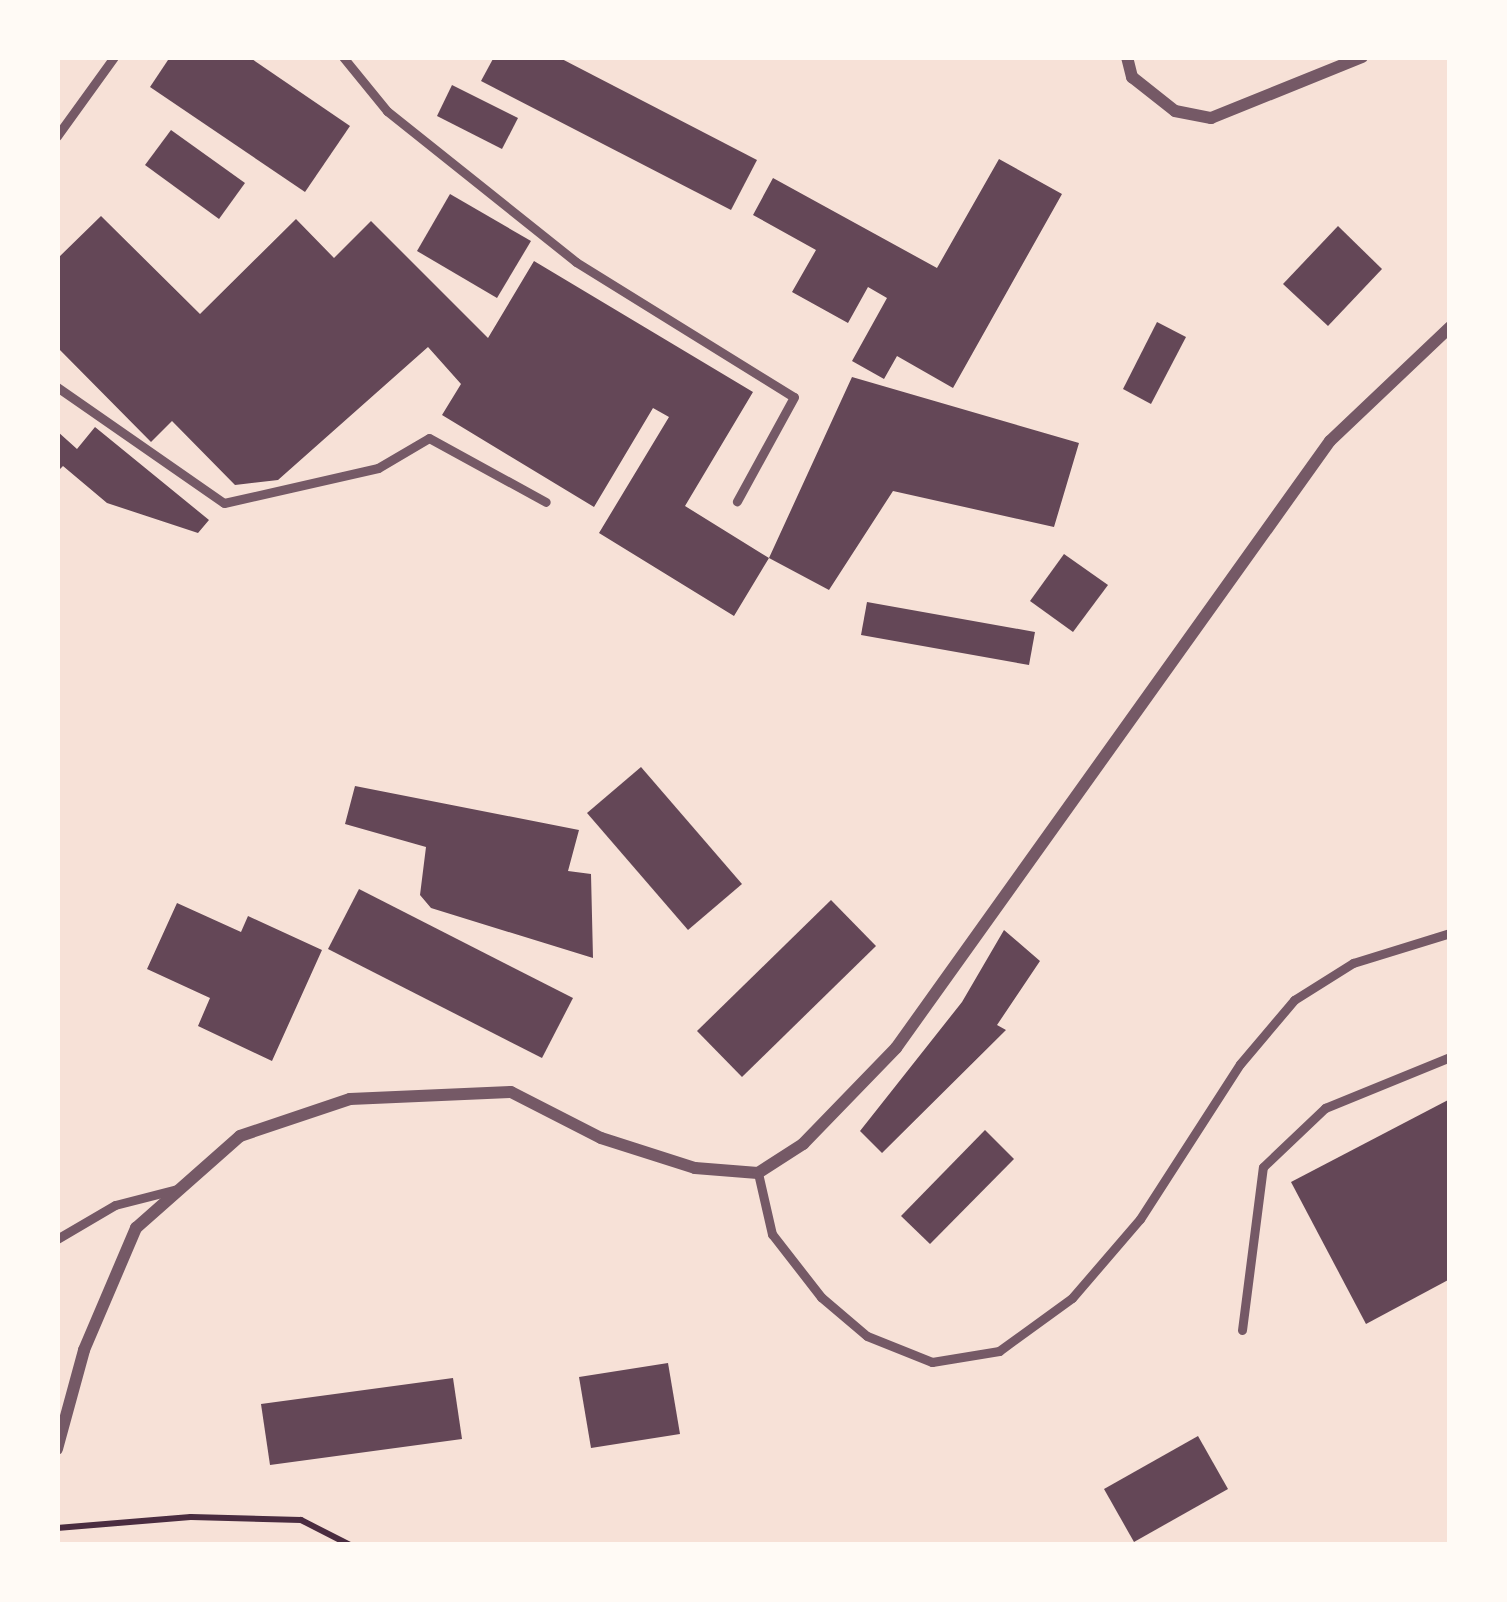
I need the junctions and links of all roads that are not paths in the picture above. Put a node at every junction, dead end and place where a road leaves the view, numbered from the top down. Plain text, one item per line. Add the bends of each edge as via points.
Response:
1 (115, 57) edge
2 (343, 57) edge
3 (1127, 57) edge
4 (1362, 57) edge
5 (57, 136) edge
6 (1450, 327) edge
7 (57, 387) edge
8 (737, 501) dead end
9 (546, 502) dead end
10 (1450, 932) edge
11 (1450, 1057) edge
12 (758, 1173) junction
13 (181, 1188) junction
14 (57, 1239) edge
15 (1242, 1330) dead end
16 (57, 1449) edge

1 - 5 lane
2 - 8 lane via 387,111 576,262 794,397
3 - 4 street via 1132,77 1175,111 1211,118
6 - 12 street via 1330,441 896,1048 803,1144
7 - 9 lane via 224,503 378,468 429,438
10 - 12 lane via 1353,963 1294,1000 1240,1064 1140,1219 1072,1298 999,1351 932,1362 867,1336 821,1297 772,1234
11 - 15 lane via 1325,1108 1263,1168
12 - 13 street via 695,1168 601,1138 511,1092 456,1092 350,1100 240,1136
13 - 14 lane via 115,1205
13 - 16 street via 136,1228 119,1263

